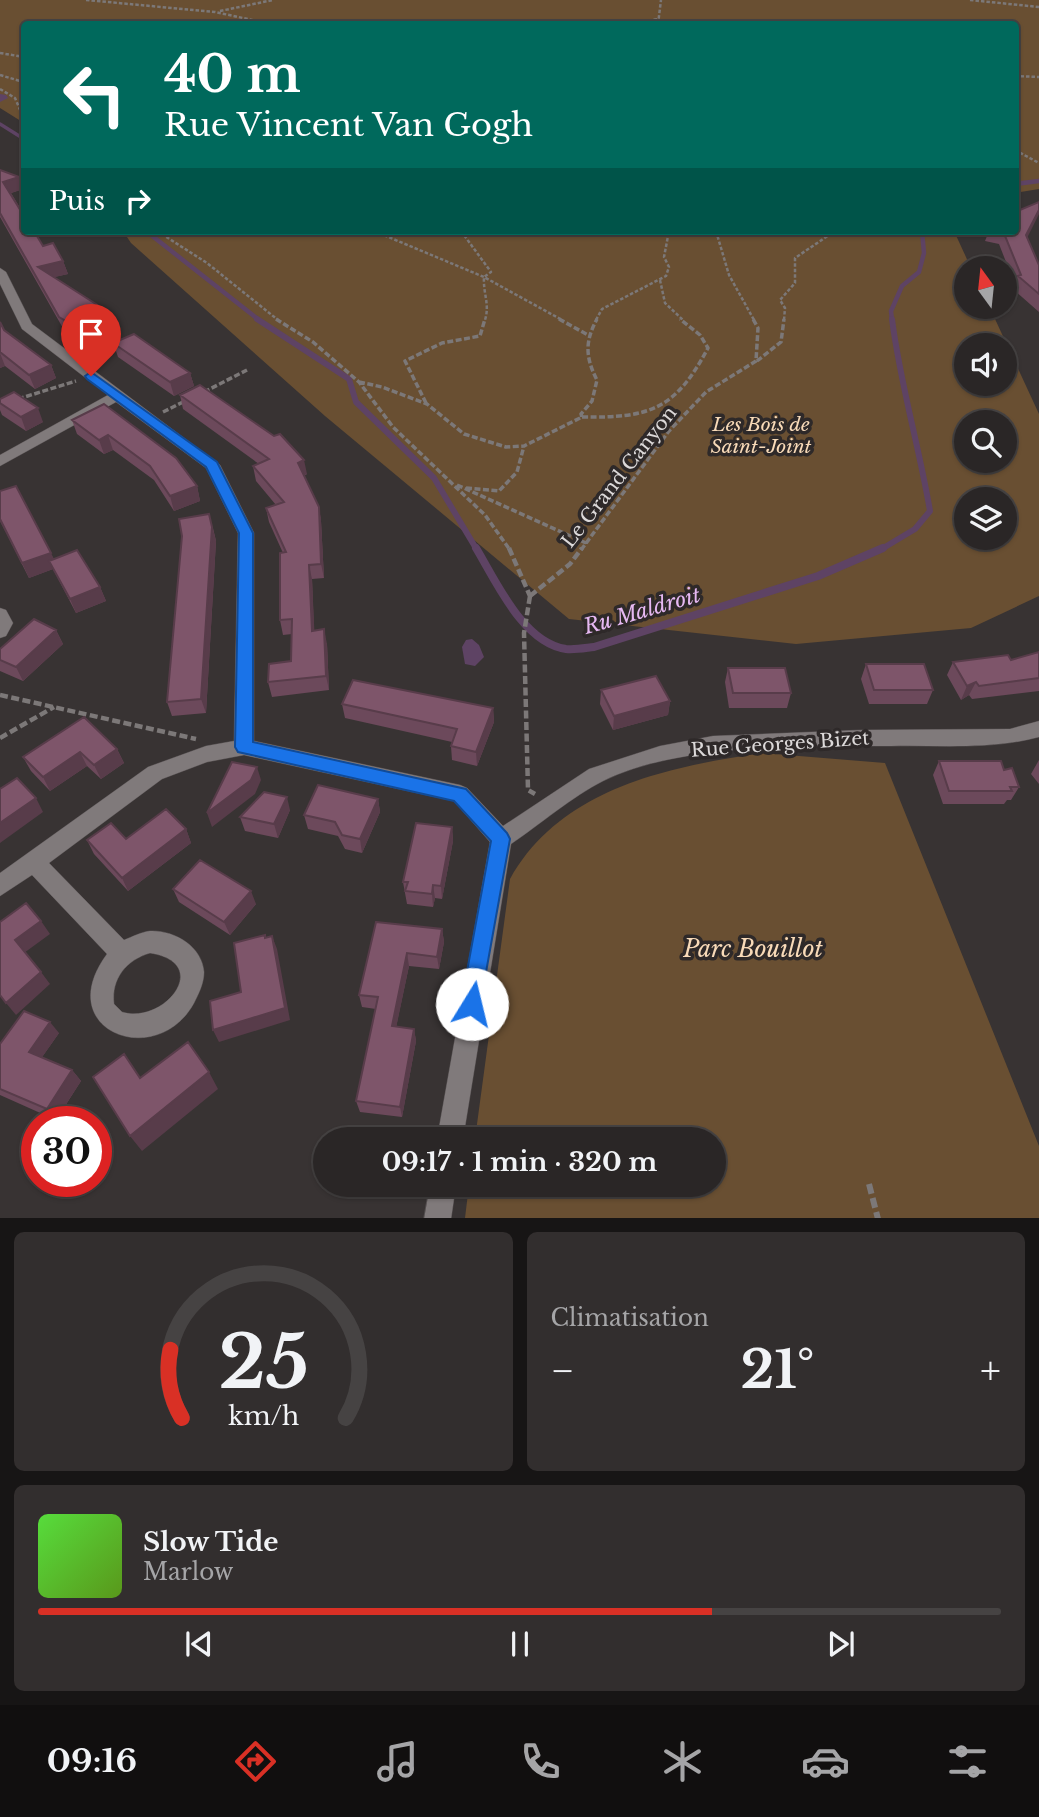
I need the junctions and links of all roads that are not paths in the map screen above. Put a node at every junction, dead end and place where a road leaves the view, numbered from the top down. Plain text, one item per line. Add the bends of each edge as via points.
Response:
1 (0, 272) edge
2 (117, 397) junction
3 (0, 461) edge
4 (0, 614) edge
5 (0, 631) edge
6 (1039, 729) edge
7 (244, 747) junction
8 (501, 839) junction
9 (33, 861) junction
10 (0, 886) edge
11 (122, 954) dead end
12 (452, 1127) edge
13 (441, 1197) edge
14 (437, 1218) edge

1 - 2 street via 27,326
2 - 3 street
2 - 7 street via 212,465 246,533
4 - 5 street via 4,623
6 - 8 street, Rue Georges Bizet via 1010,737 713,744 660,754 596,775
7 - 8 street via 460,794
7 - 9 street via 206,754 155,773
8 - 12 street
9 - 10 street
9 - 11 street
13 - 14 street

